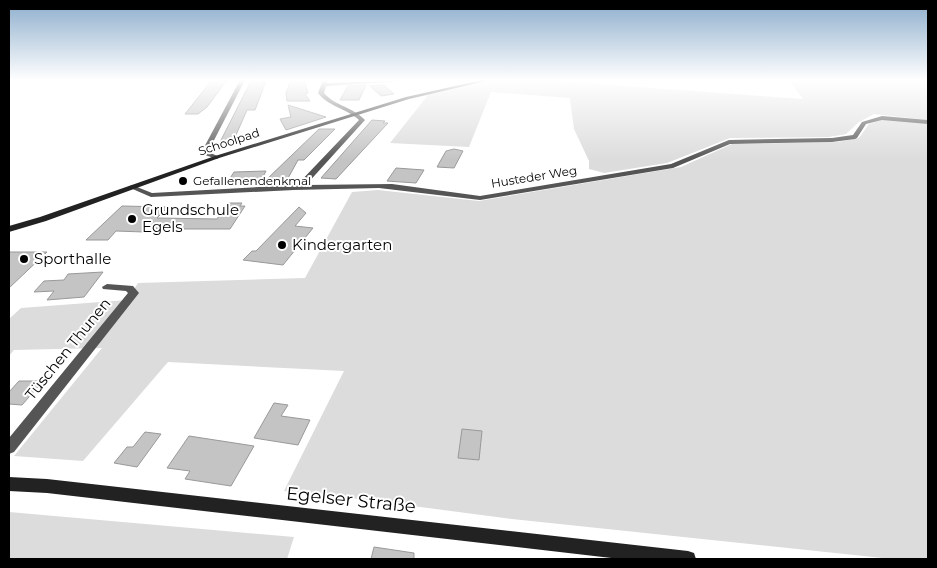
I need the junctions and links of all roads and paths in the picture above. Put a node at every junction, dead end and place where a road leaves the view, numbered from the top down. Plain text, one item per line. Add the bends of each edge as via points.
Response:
1 (229, 107) edge
2 (341, 107) edge
3 (380, 107) edge
4 (356, 114) junction
5 (928, 122) edge
6 (217, 158) junction
7 (132, 188) junction
8 (299, 188) junction
9 (9, 228) edge
10 (107, 287) dead end
11 (9, 448) edge
12 (9, 484) edge
13 (688, 559) edge

1 - 6 street via 204,153
2 - 4 street
3 - 4 street, Schoolpad
4 - 6 street, Schoolpad
4 - 8 street via 362,120
5 - 8 street, Husteder Weg via 882,118 864,123 855,137 730,142 673,166 480,198 379,186
6 - 7 street, Schoolpad
7 - 8 street, Husteder Weg via 151,195
7 - 9 street, Schoolpad
10 - 11 street, Tüschen Thunen via 129,288 134,293
12 - 13 street, Egelser Straße

